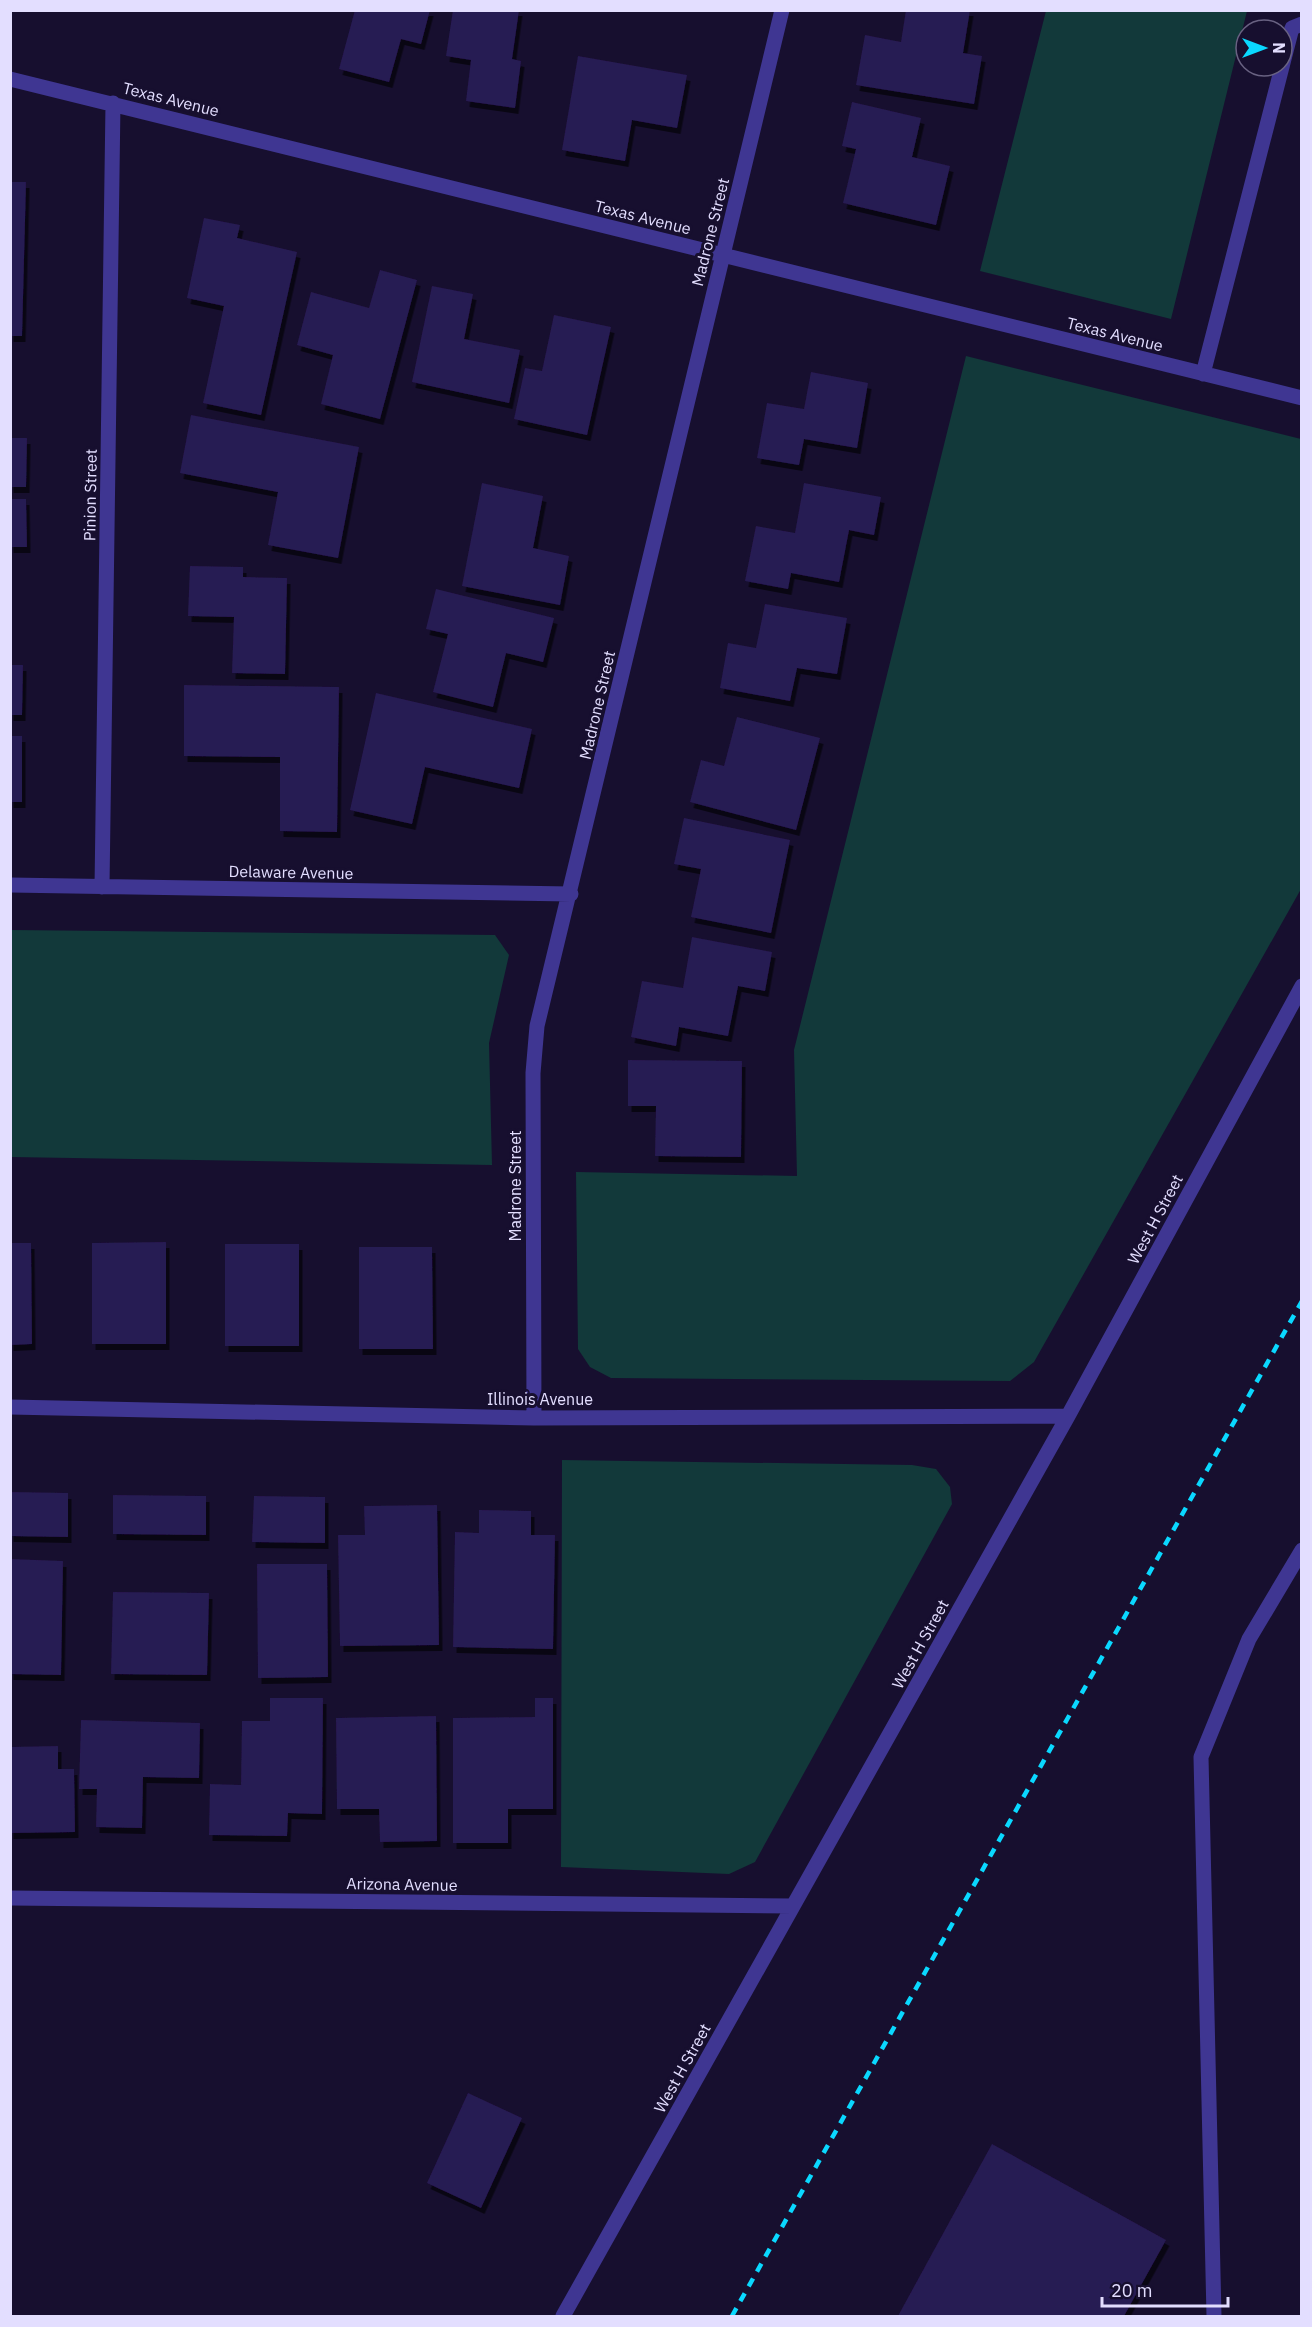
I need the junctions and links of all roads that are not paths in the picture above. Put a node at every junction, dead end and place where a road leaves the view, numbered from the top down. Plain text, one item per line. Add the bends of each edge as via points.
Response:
1 (782, 10) edge
2 (1302, 24) edge
3 (10, 79) edge
4 (113, 104) junction
5 (723, 255) junction
6 (1203, 374) junction
7 (1302, 398) edge
8 (10, 885) edge
9 (102, 887) junction
10 (571, 894) junction
11 (1302, 986) edge
12 (10, 1407) edge
13 (1068, 1416) junction
14 (534, 1418) junction
15 (1302, 1550) edge
16 (10, 1898) edge
17 (793, 1906) junction
18 (563, 2316) edge
19 (1214, 2316) edge

1 - 5 street, Madrone Street
2 - 6 street via 1292,28
3 - 4 street, Texas Avenue
4 - 5 street, Texas Avenue
4 - 9 street, Pinion Street
5 - 6 street, Texas Avenue
5 - 10 street, Madrone Street
6 - 7 street, Texas Avenue
8 - 9 street, Delaware Avenue
9 - 10 street, Delaware Avenue
10 - 14 street, Madrone Street via 537,1026 533,1073
11 - 13 street, West H Street
12 - 14 street, Illinois Avenue
13 - 14 street, Illinois Avenue
13 - 17 street, West H Street
15 - 19 street via 1249,1639 1201,1757
16 - 17 street, Arizona Avenue
17 - 18 street, West H Street

